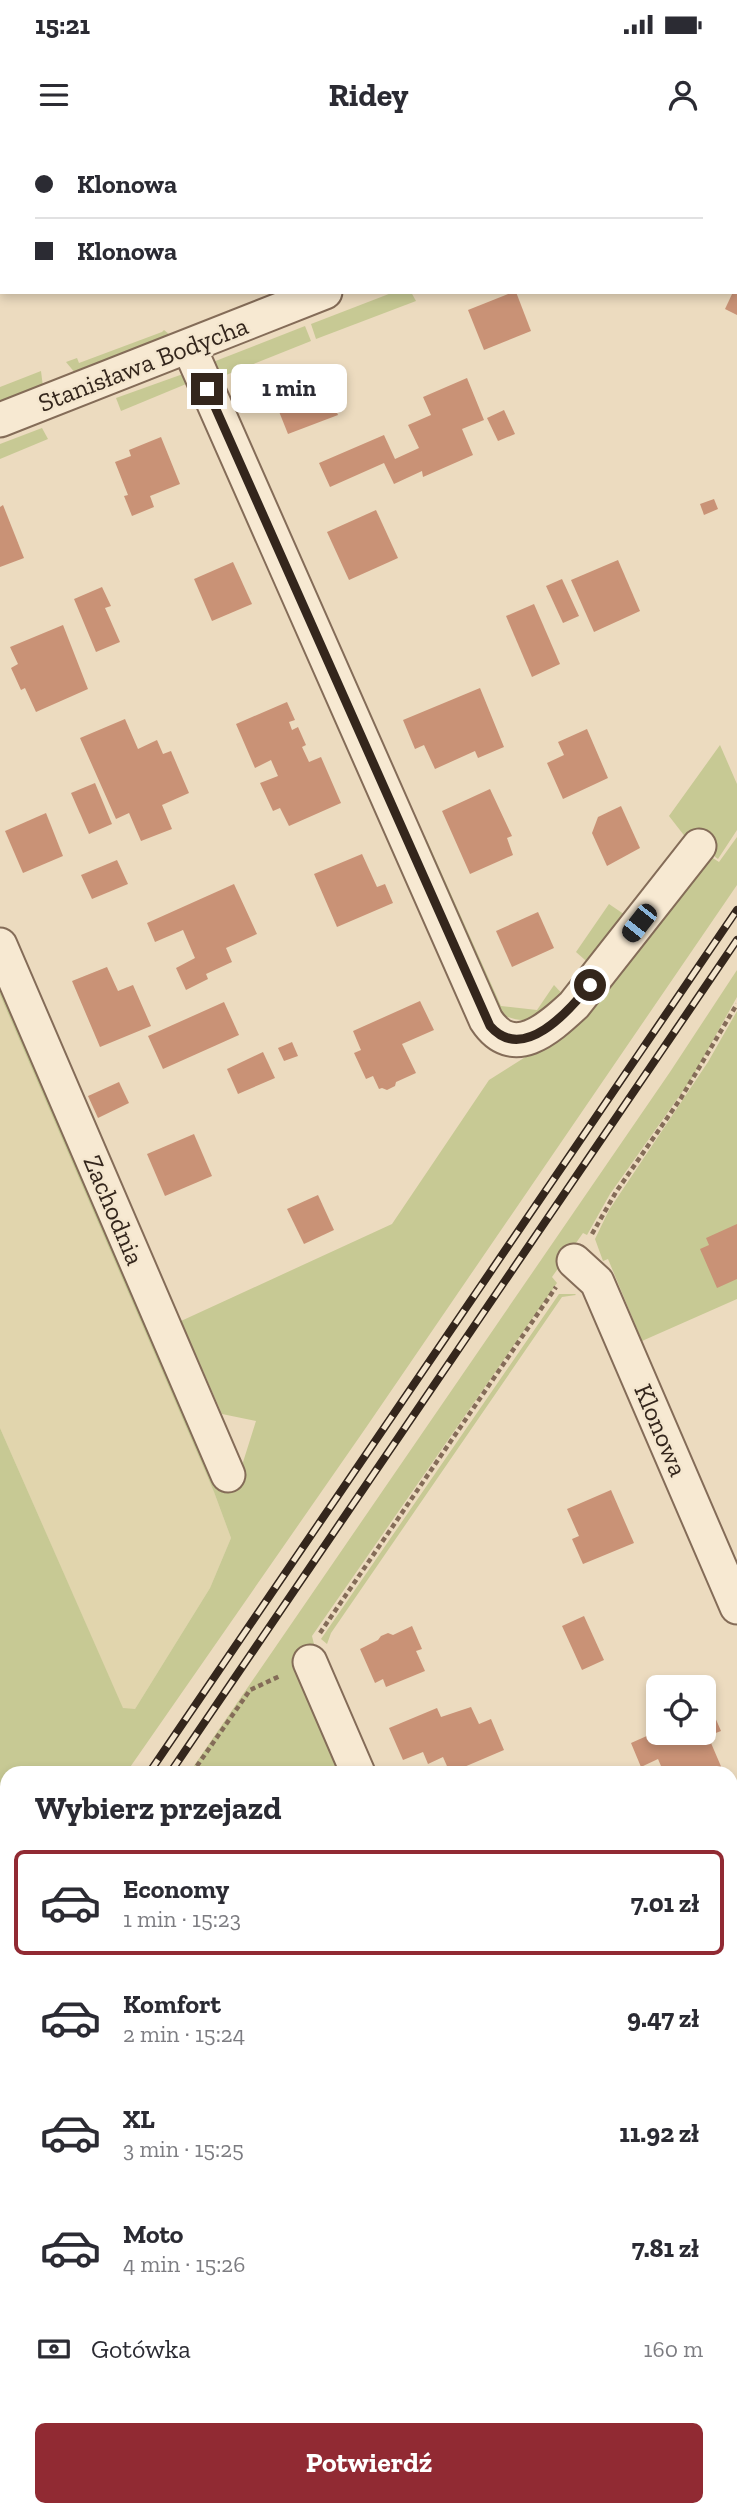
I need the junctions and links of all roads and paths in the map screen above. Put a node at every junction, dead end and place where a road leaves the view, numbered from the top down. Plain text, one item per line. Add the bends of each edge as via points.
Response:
1 (320, 294) edge
2 (188, 346) junction
3 (0, 420) edge
4 (699, 846) dead end
5 (0, 945) edge
6 (737, 1004) edge
7 (574, 1261) junction
8 (228, 1475) dead end
9 (737, 1607) edge
10 (310, 1662) junction
11 (197, 1766) edge
12 (355, 1766) edge

1 - 2 street, Stanisława Bodycha
2 - 3 street, Stanisława Bodycha
2 - 4 street via 495,1032 509,1040 524,1039 538,1034 574,1005
5 - 8 street, Zachodnia
6 - 7 path
7 - 9 street, Klonowa via 597,1282
7 - 10 path via 318,1637
10 - 11 path via 250,1690
10 - 12 street

